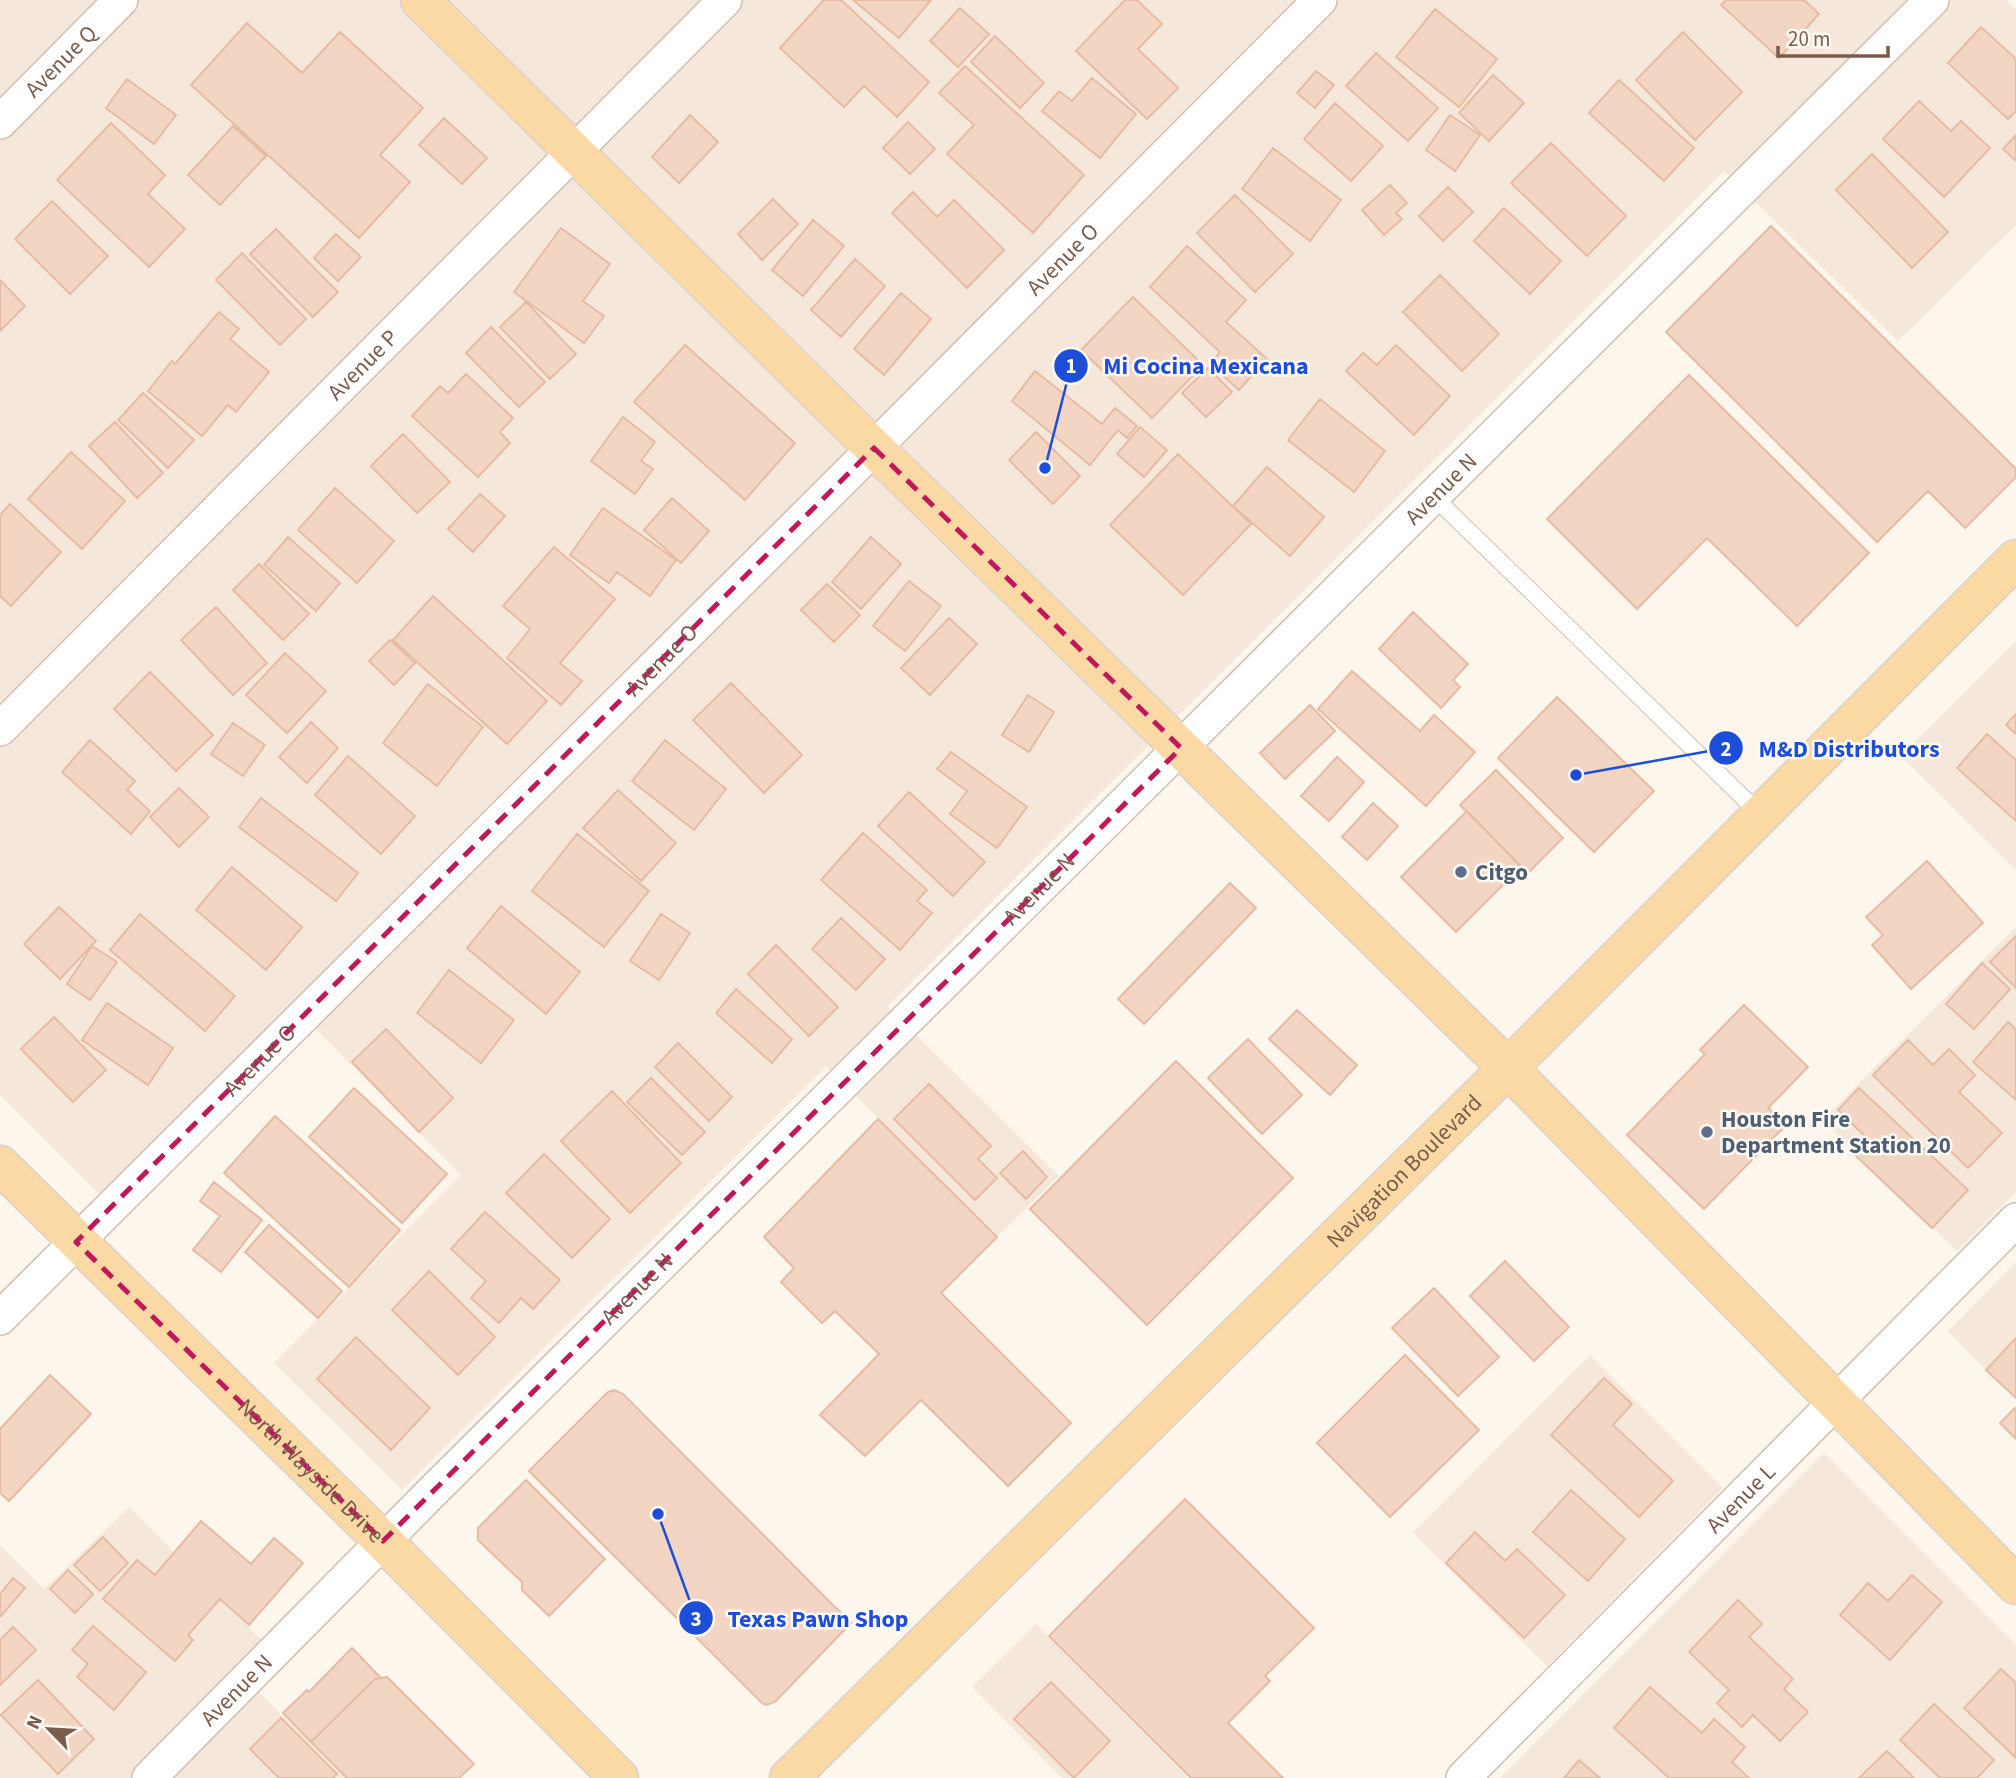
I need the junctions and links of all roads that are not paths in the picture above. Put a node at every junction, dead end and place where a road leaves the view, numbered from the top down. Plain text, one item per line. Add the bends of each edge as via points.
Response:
1 (121, 0) edge
2 (420, 0) edge
3 (725, 0) edge
4 (1320, 0) edge
5 (1932, 0) edge
6 (0, 122) edge
7 (573, 152) junction
8 (874, 448) junction
9 (1433, 496) junction
10 (2016, 559) edge
11 (0, 729) edge
12 (1181, 748) junction
13 (1761, 815) junction
14 (1508, 1068) junction
15 (0, 1165) edge
16 (2016, 1220) edge
17 (76, 1242) junction
18 (0, 1318) edge
19 (1835, 1402) junction
20 (383, 1541) junction
21 (2016, 1585) edge
22 (149, 1778) edge
23 (619, 1778) edge
24 (789, 1778) edge
25 (1463, 1778) edge

1 - 6 street, Avenue Q
2 - 7 main road
3 - 7 street, Avenue P
4 - 8 street, Avenue O
5 - 9 street, Avenue N
7 - 8 main road
7 - 11 street, Avenue P
8 - 12 main road
8 - 17 street, Avenue O
9 - 12 street, Avenue N
9 - 13 lane
10 - 13 main road, Navigation Boulevard
12 - 14 main road
12 - 20 street, Avenue N
13 - 14 main road, Navigation Boulevard
14 - 19 main road
14 - 24 main road, Navigation Boulevard
15 - 17 main road, North Wayside Drive
16 - 19 street, Avenue L
17 - 18 street, Avenue O
17 - 20 main road, North Wayside Drive
19 - 21 main road
19 - 25 street, Avenue L
20 - 22 street, Avenue N
20 - 23 main road, North Wayside Drive

